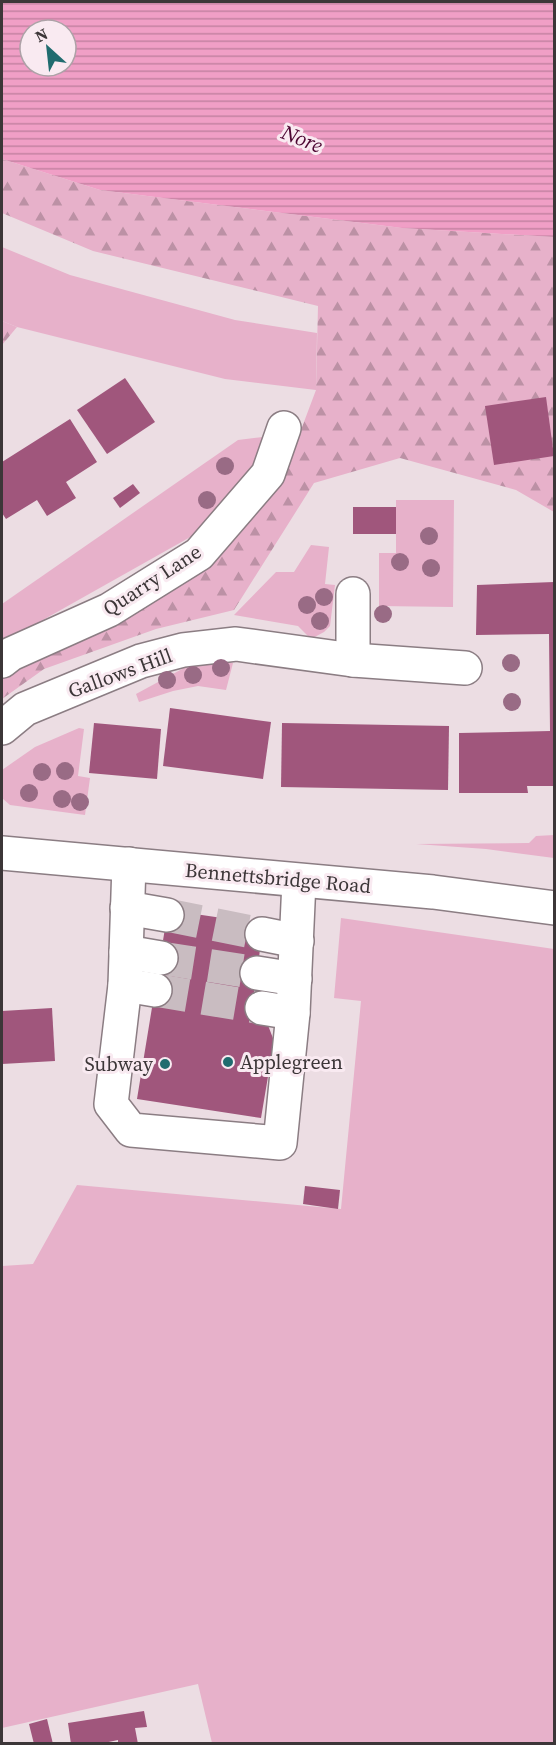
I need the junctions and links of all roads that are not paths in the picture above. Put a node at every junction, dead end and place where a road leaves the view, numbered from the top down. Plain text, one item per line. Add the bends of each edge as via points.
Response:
1 (284, 428) dead end
2 (353, 594) dead end
3 (353, 660) junction
4 (2, 661) edge
5 (465, 668) dead end
6 (2, 728) edge
7 (2, 853) edge
8 (129, 864) junction
9 (299, 880) junction
10 (127, 908) junction
11 (555, 908) edge
12 (167, 915) tunnel mouth
13 (262, 934) tunnel mouth
14 (297, 941) junction
15 (126, 952) junction
16 (161, 958) tunnel mouth
17 (258, 973) tunnel mouth
18 (295, 979) junction

1 - 4 street, Quarry Lane via 268,474 199,554 109,610
2 - 3 street
3 - 5 street, Gallows Hill
3 - 6 street, Gallows Hill via 236,644 183,650 141,661 25,709
7 - 8 street, Bennettsbridge Road
8 - 9 street, Bennettsbridge Road
8 - 10 street
9 - 11 street, Bennettsbridge Road
9 - 14 street
10 - 12 street
10 - 15 street
13 - 14 street
14 - 18 street
15 - 16 street
15 - 18 street via 140,988 111,1104 131,1130 280,1143 278,1011
17 - 18 street

